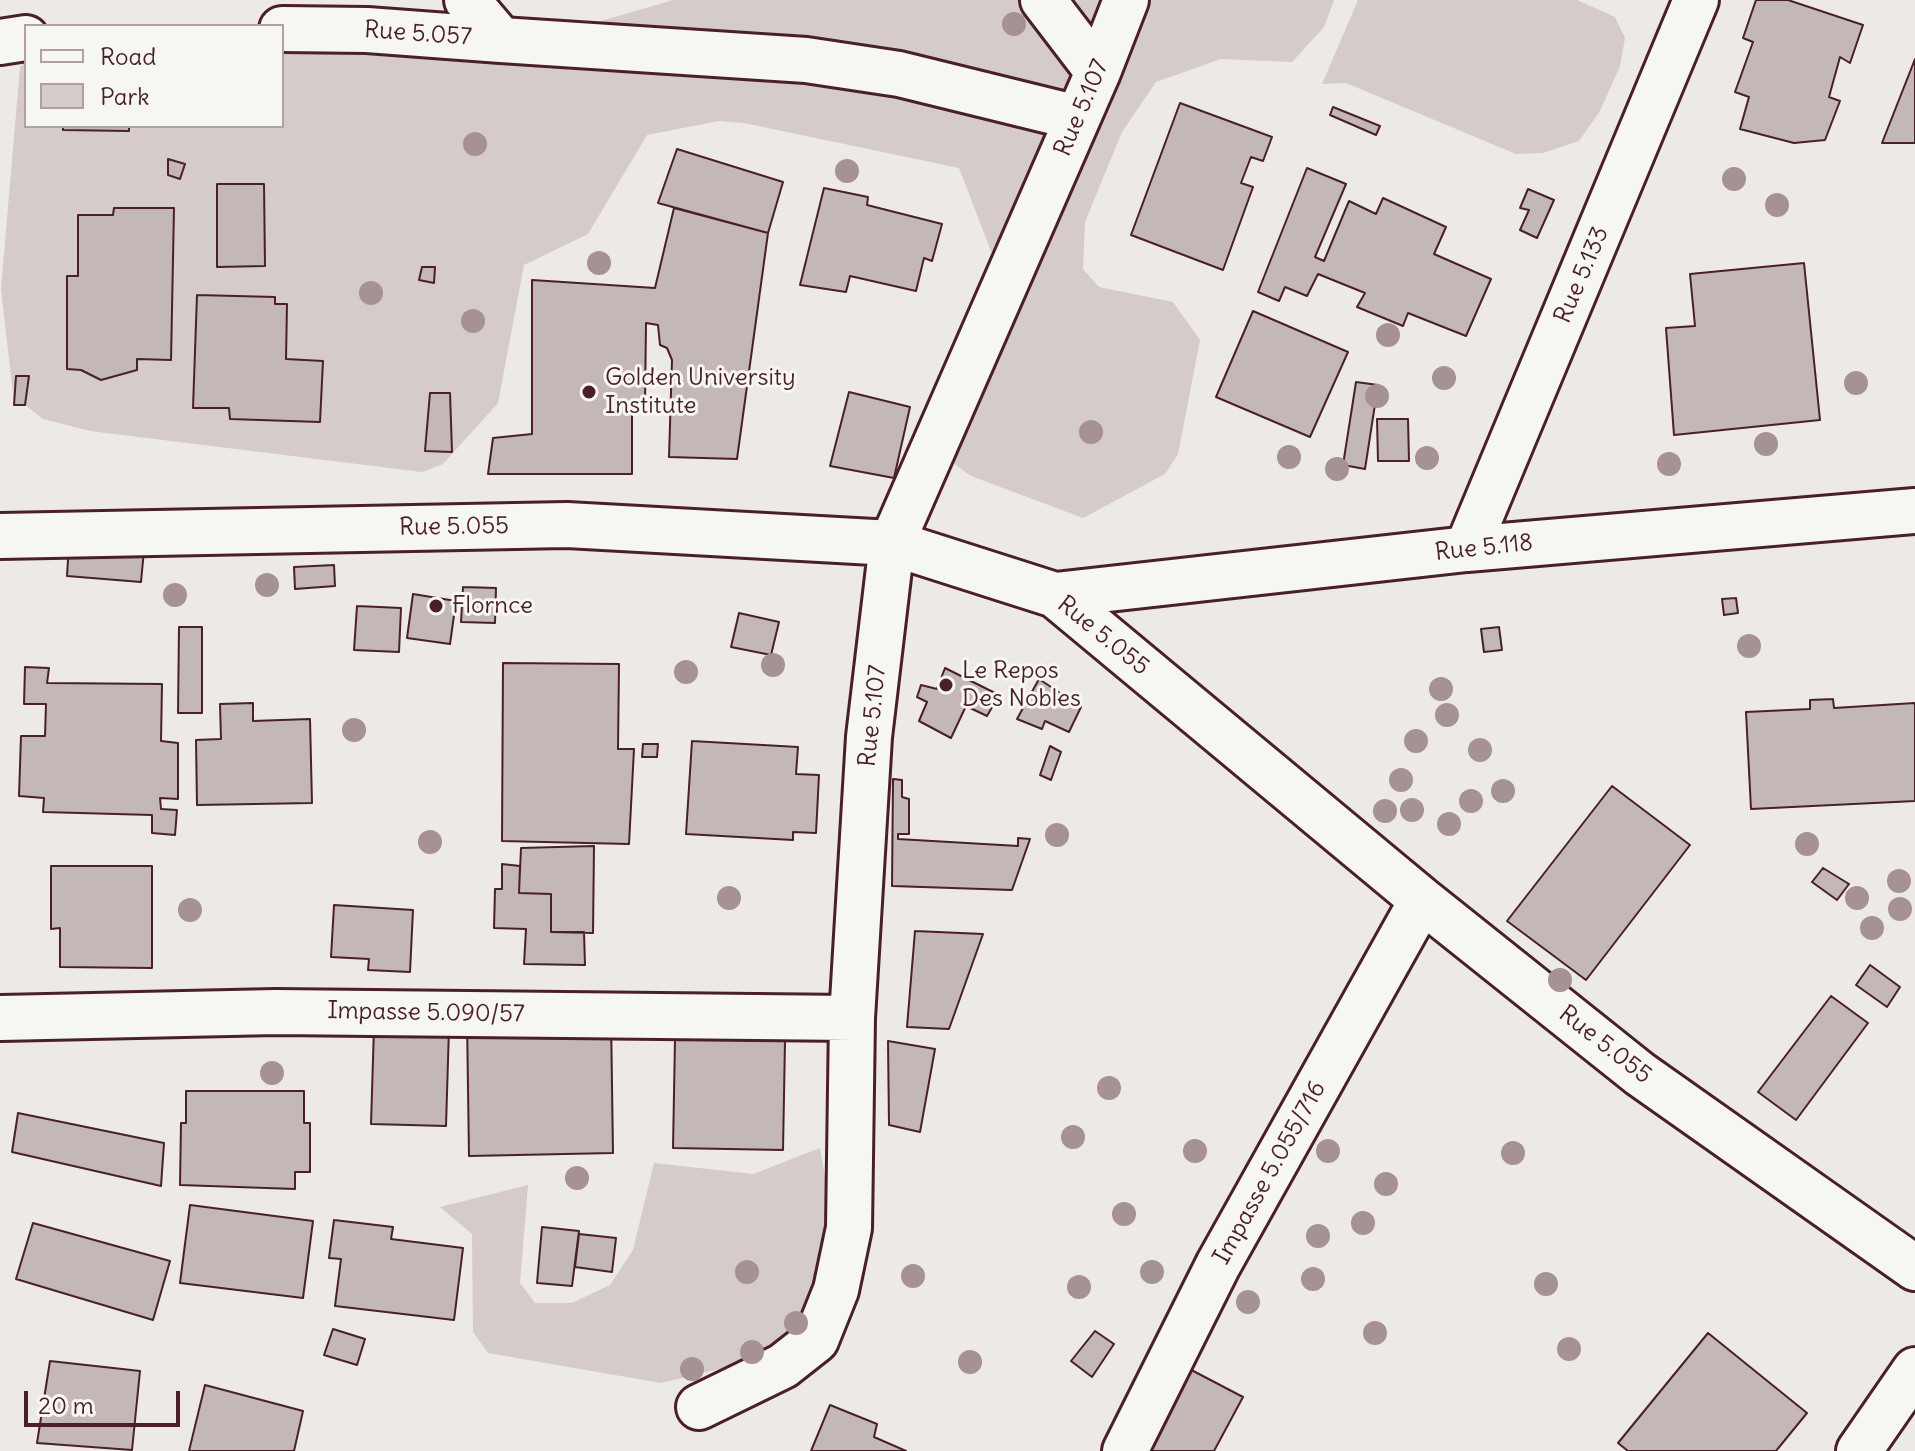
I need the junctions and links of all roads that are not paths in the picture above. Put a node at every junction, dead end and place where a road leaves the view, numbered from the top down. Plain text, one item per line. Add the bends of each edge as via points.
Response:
1 (467, 0) edge
2 (1043, 0) edge
3 (1126, 0) edge
4 (1696, 0) edge
5 (284, 29) edge
6 (24, 38) edge
7 (501, 40) junction
8 (0, 42) edge
9 (1098, 72) junction
10 (1078, 118) junction
11 (1915, 511) edge
12 (0, 536) edge
13 (892, 543) junction
14 (1467, 549) junction
15 (1055, 595) junction
16 (1422, 900) junction
17 (0, 1018) edge
18 (852, 1018) junction
19 (1915, 1268) edge
20 (1915, 1370) edge
21 (699, 1407) dead end
22 (1125, 1451) edge
23 (1859, 1451) edge

1 - 7 street, Rue 5.057
2 - 9 street
3 - 9 street, Rue 5.107
4 - 14 street, Rue 5.133
5 - 7 street, Rue 5.057
6 - 8 street
7 - 10 street via 806,60 899,74
9 - 10 street, Rue 5.107
10 - 13 street, Rue 5.107
11 - 14 street, Rue 5.118
12 - 13 street, Rue 5.055 via 567,525
13 - 15 street, Rue 5.055
13 - 18 street, Rue 5.107 via 869,737
14 - 15 street, Rue 5.118
15 - 16 street, Rue 5.055
16 - 19 street, Rue 5.055 via 1640,1074
16 - 22 street, Impasse 5.055/716 via 1218,1265
17 - 18 street, Impasse 5.090/57 via 276,1012
18 - 21 street, Rue 5.107 via 849,1228 831,1303 816,1340 783,1366
20 - 23 street

